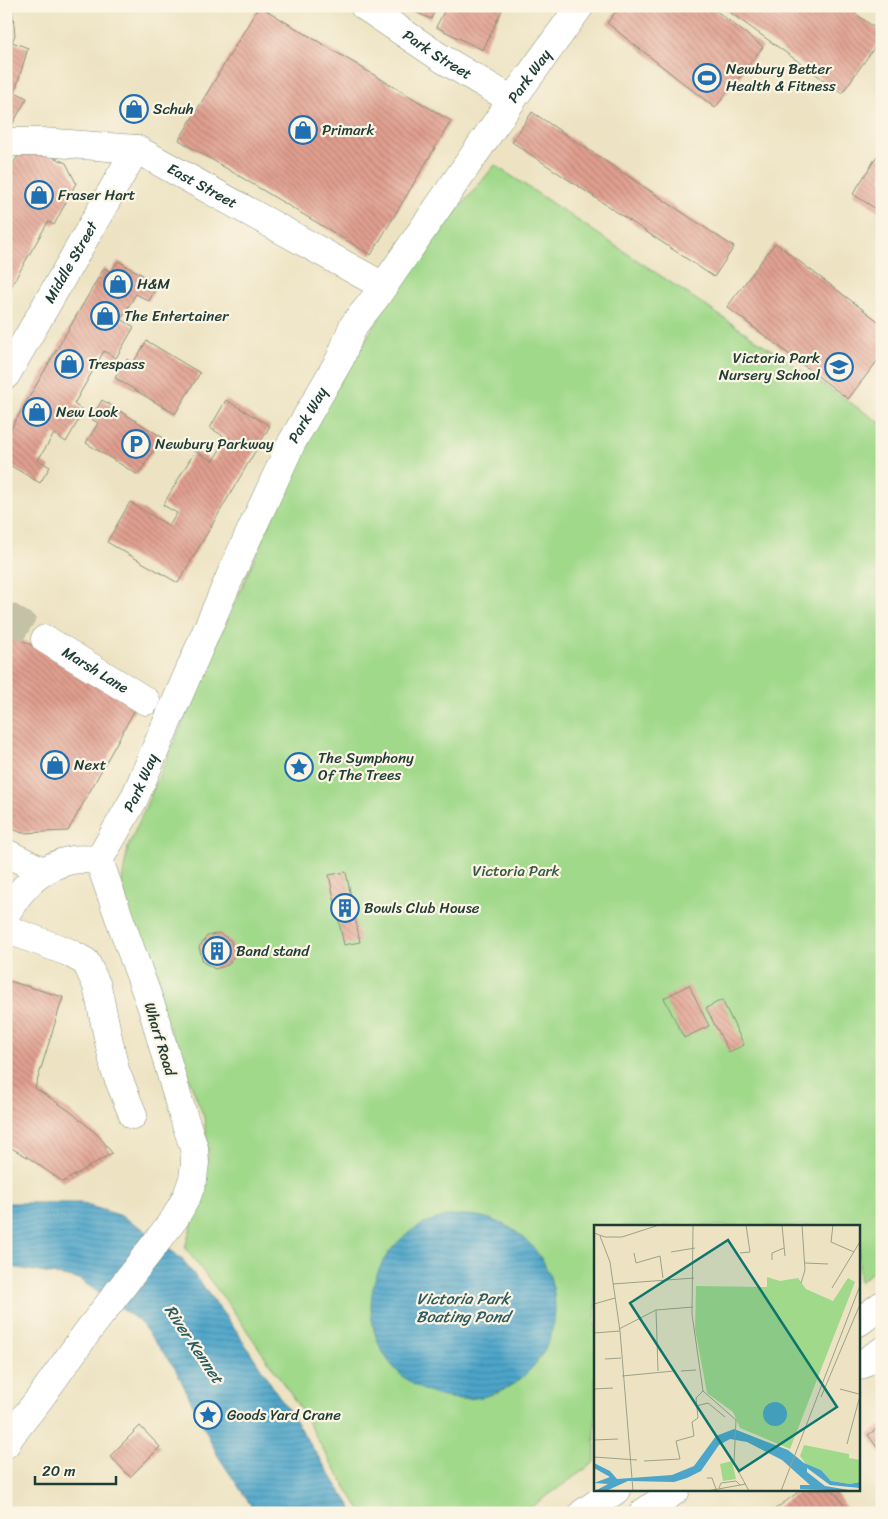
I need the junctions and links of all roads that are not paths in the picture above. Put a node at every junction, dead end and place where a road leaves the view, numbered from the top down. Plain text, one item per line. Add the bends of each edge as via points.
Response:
1 (364, 6) edge
2 (580, 6) edge
3 (512, 100) junction
4 (6, 142) edge
5 (136, 149) junction
6 (383, 286) junction
7 (6, 375) edge
8 (45, 639) tunnel mouth
9 (146, 701) dead end
10 (6, 854) edge
11 (99, 860) junction
12 (43, 871) junction
13 (6, 914) edge
14 (6, 929) edge
15 (133, 1115) dead end
16 (882, 1305) edge
17 (860, 1321) edge
18 (882, 1351) edge
19 (860, 1365) edge
20 (6, 1444) edge
21 (613, 1492) edge
22 (673, 1492) edge
23 (583, 1513) edge
24 (642, 1513) edge

1 - 3 main road, Park Street via 441,58
2 - 3 main road, Park Way
3 - 6 main road, Park Way
4 - 5 main road, East Street
5 - 6 main road, East Street
5 - 7 main road, Middle Street
6 - 11 main road, Park Way via 353,326 340,359 292,442 134,799
8 - 9 main road, Marsh Lane
10 - 12 main road
11 - 12 main road via 74,859
11 - 20 main road, Wharf Road via 153,1011 194,1148 193,1179 175,1218
12 - 13 main road via 19,892
14 - 15 main road via 86,962 97,986 115,1070
16 - 17 main road
18 - 19 main road
21 - 23 main road
22 - 24 main road

